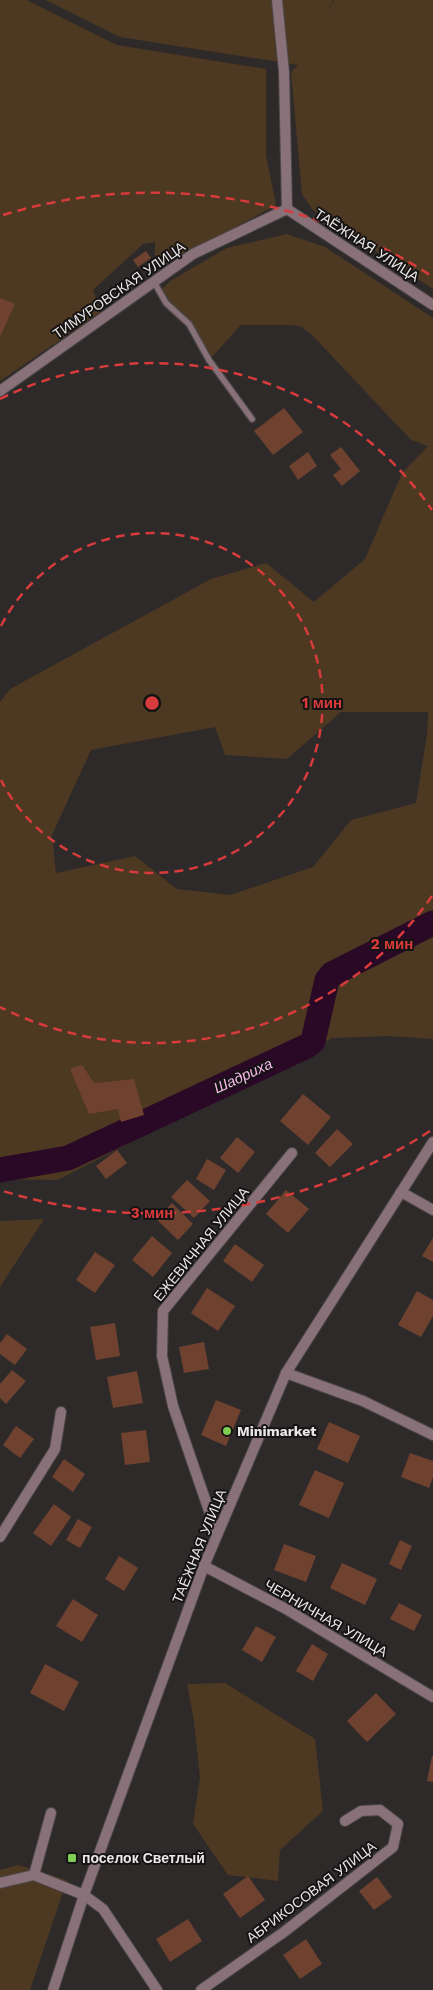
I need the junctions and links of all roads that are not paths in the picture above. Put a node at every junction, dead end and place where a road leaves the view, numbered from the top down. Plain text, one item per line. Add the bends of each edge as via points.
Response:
1 (277, 0) edge
2 (287, 209) junction
3 (154, 282) junction
4 (433, 305) edge
5 (0, 391) edge
6 (252, 420) dead end
7 (433, 1142) edge
8 (292, 1152) dead end
9 (401, 1192) junction
10 (433, 1210) edge
11 (286, 1373) junction
12 (61, 1412) dead end
13 (433, 1435) edge
14 (217, 1534) junction
15 (0, 1537) edge
16 (204, 1566) junction
17 (433, 1698) edge
18 (51, 1812) dead end
19 (345, 1820) dead end
20 (34, 1875) junction
21 (0, 1883) edge
22 (84, 1895) junction
23 (53, 1990) edge
24 (157, 1990) edge
25 (201, 1990) edge

1 - 2 street via 284,72
2 - 3 street, ТИМУРОВСКАЯ УЛИЦА via 193,254
2 - 4 street, ТАЁЖНАЯ УЛИЦА
3 - 5 street, ТИМУРОВСКАЯ УЛИЦА
3 - 6 lane via 166,303 189,324 209,360
7 - 9 street, ТАЁЖНАЯ УЛИЦА
8 - 14 street, ЕЖЕВИЧНАЯ УЛИЦА via 164,1311 162,1356 173,1406
9 - 10 street
9 - 11 street, ТАЁЖНАЯ УЛИЦА
11 - 13 street via 363,1401
11 - 14 street, ТАЁЖНАЯ УЛИЦА
12 - 15 street via 55,1449
14 - 16 street, ТАЁЖНАЯ УЛИЦА
16 - 17 street, ЧЕРНИЧНАЯ УЛИЦА via 286,1609
16 - 22 street, ТАЁЖНАЯ УЛИЦА
18 - 20 street
19 - 25 street, АБРИКОСОВАЯ УЛИЦА via 361,1811 380,1810 398,1824 393,1847 307,1915
20 - 21 street
20 - 22 street
22 - 23 street, ТАЁЖНАЯ УЛИЦА
22 - 24 street via 103,1909

